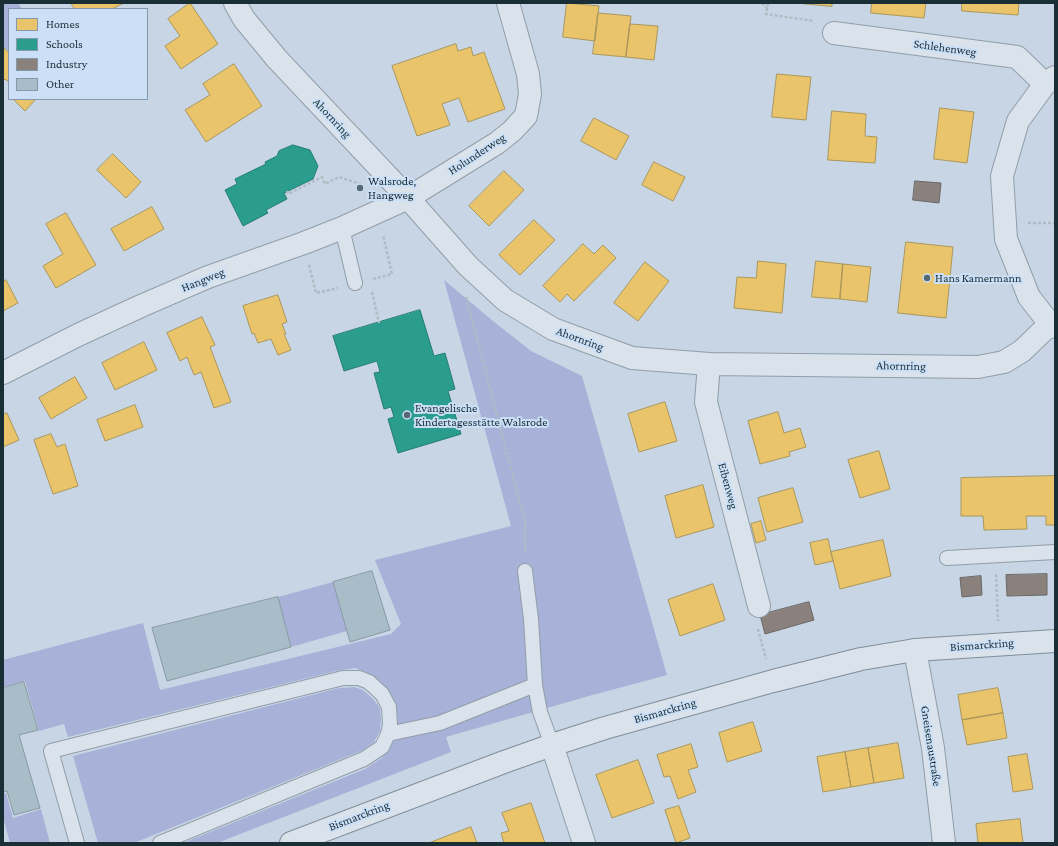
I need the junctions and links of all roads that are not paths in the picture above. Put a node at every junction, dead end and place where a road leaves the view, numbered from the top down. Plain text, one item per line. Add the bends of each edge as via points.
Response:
1 (235, 3) edge
2 (508, 3) edge
3 (834, 32) dead end
4 (1050, 81) edge
5 (408, 198) junction
6 (342, 228) junction
7 (355, 283) dead end
8 (1053, 326) edge
9 (709, 364) junction
10 (3, 373) edge
11 (1055, 552) edge
12 (947, 558) dead end
13 (525, 571) road end
14 (759, 606) road end
15 (1055, 641) edge
16 (915, 650) junction
17 (535, 685) junction
18 (388, 734) junction
19 (552, 746) junction
20 (77, 843) edge
21 (160, 843) edge
22 (290, 843) edge
23 (584, 843) edge
24 (944, 843) edge

1 - 5 street, Ahornring via 244,19 277,59
2 - 5 street, Holunderweg via 528,74 530,94 526,116 497,144
3 - 4 street, Schlehenweg via 1017,58
4 - 8 street via 1018,121 1002,176 1006,239 1029,297
5 - 6 street, Hangweg
5 - 9 street, Ahornring via 468,266 505,300 553,329 632,358
6 - 7 lane
6 - 10 street, Hangweg via 208,277 78,335
8 - 9 street, Ahornring via 1004,362 978,367
9 - 14 street, Eibenweg via 706,402
11 - 12 lane
13 - 17 lane
15 - 16 street, Bismarckring
16 - 19 street, Bismarckring via 861,659 773,681 605,728
16 - 24 street, Gneisenaustraße via 933,748
17 - 18 lane via 440,723
17 - 19 lane via 540,712
18 - 20 lane via 389,707 382,694 369,682 359,678 343,678 51,751
18 - 21 lane via 382,747 364,759
19 - 22 street, Bismarckring
19 - 23 street

